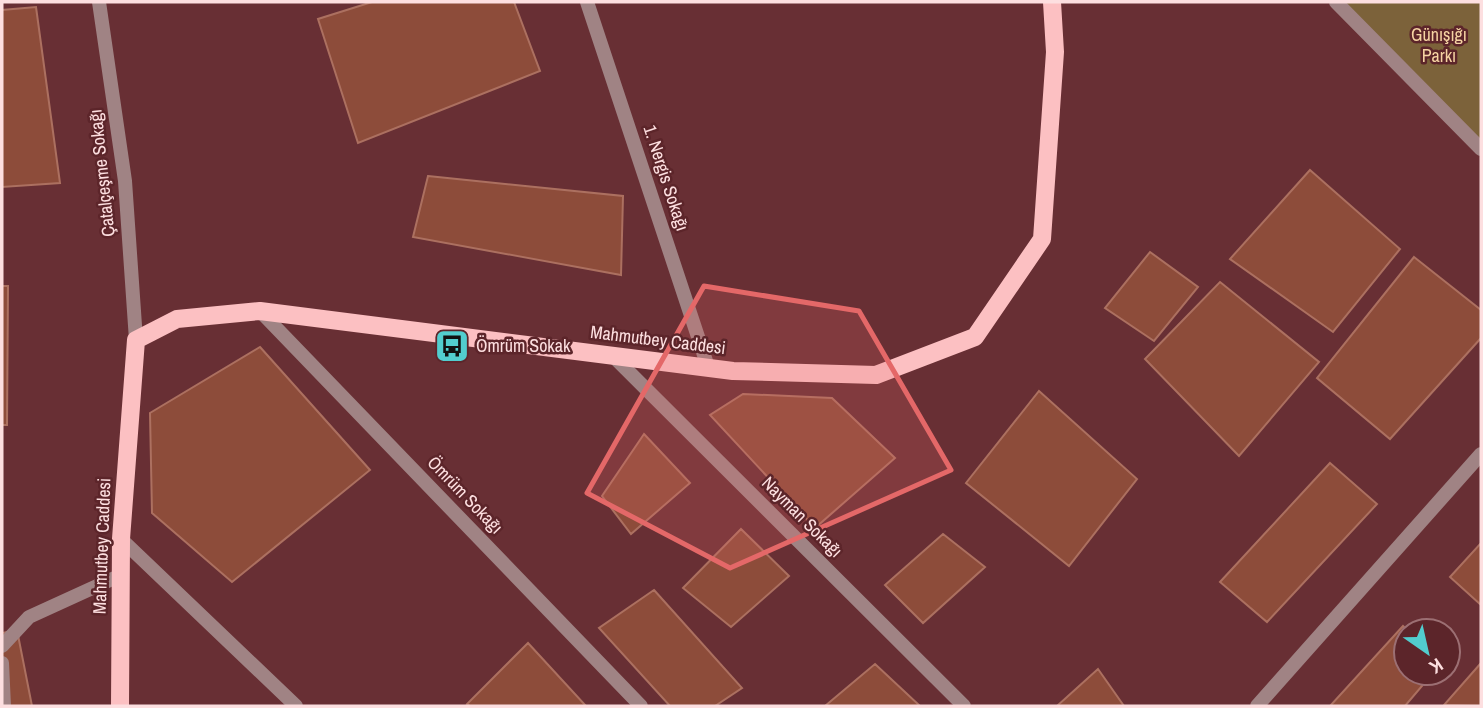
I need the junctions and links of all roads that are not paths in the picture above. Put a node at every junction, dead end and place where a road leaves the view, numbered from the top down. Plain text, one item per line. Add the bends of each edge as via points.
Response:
1 (99, 2) edge
2 (587, 2) edge
3 (1052, 2) edge
4 (1336, 2) edge
5 (1481, 149) edge
6 (260, 311) junction
7 (136, 340) junction
8 (613, 356) junction
9 (708, 367) junction
10 (1481, 454) edge
11 (121, 539) junction
12 (121, 575) junction
13 (2, 646) edge
14 (2, 663) edge
15 (4, 706) edge
16 (120, 706) edge
17 (296, 706) edge
18 (641, 706) edge
19 (964, 706) edge
20 (1257, 706) edge

1 - 7 street, Çatalçeşme Sokağı via 125,181
2 - 9 street, 1. Nergis Sokağı
3 - 9 main road, Mahmutbey Caddesi via 1055,52 1042,239 975,337 876,375
4 - 5 street
6 - 7 main road, Mahmutbey Caddesi via 177,319
6 - 8 main road, Mahmutbey Caddesi
6 - 18 street, Ömrüm Sokağı
7 - 11 main road, Mahmutbey Caddesi
8 - 9 main road, Mahmutbey Caddesi
8 - 19 street, Nayman Sokağı
10 - 20 street
11 - 12 main road, Mahmutbey Caddesi
11 - 17 street
12 - 13 street via 29,617
12 - 16 main road, Mahmutbey Caddesi
14 - 15 street

